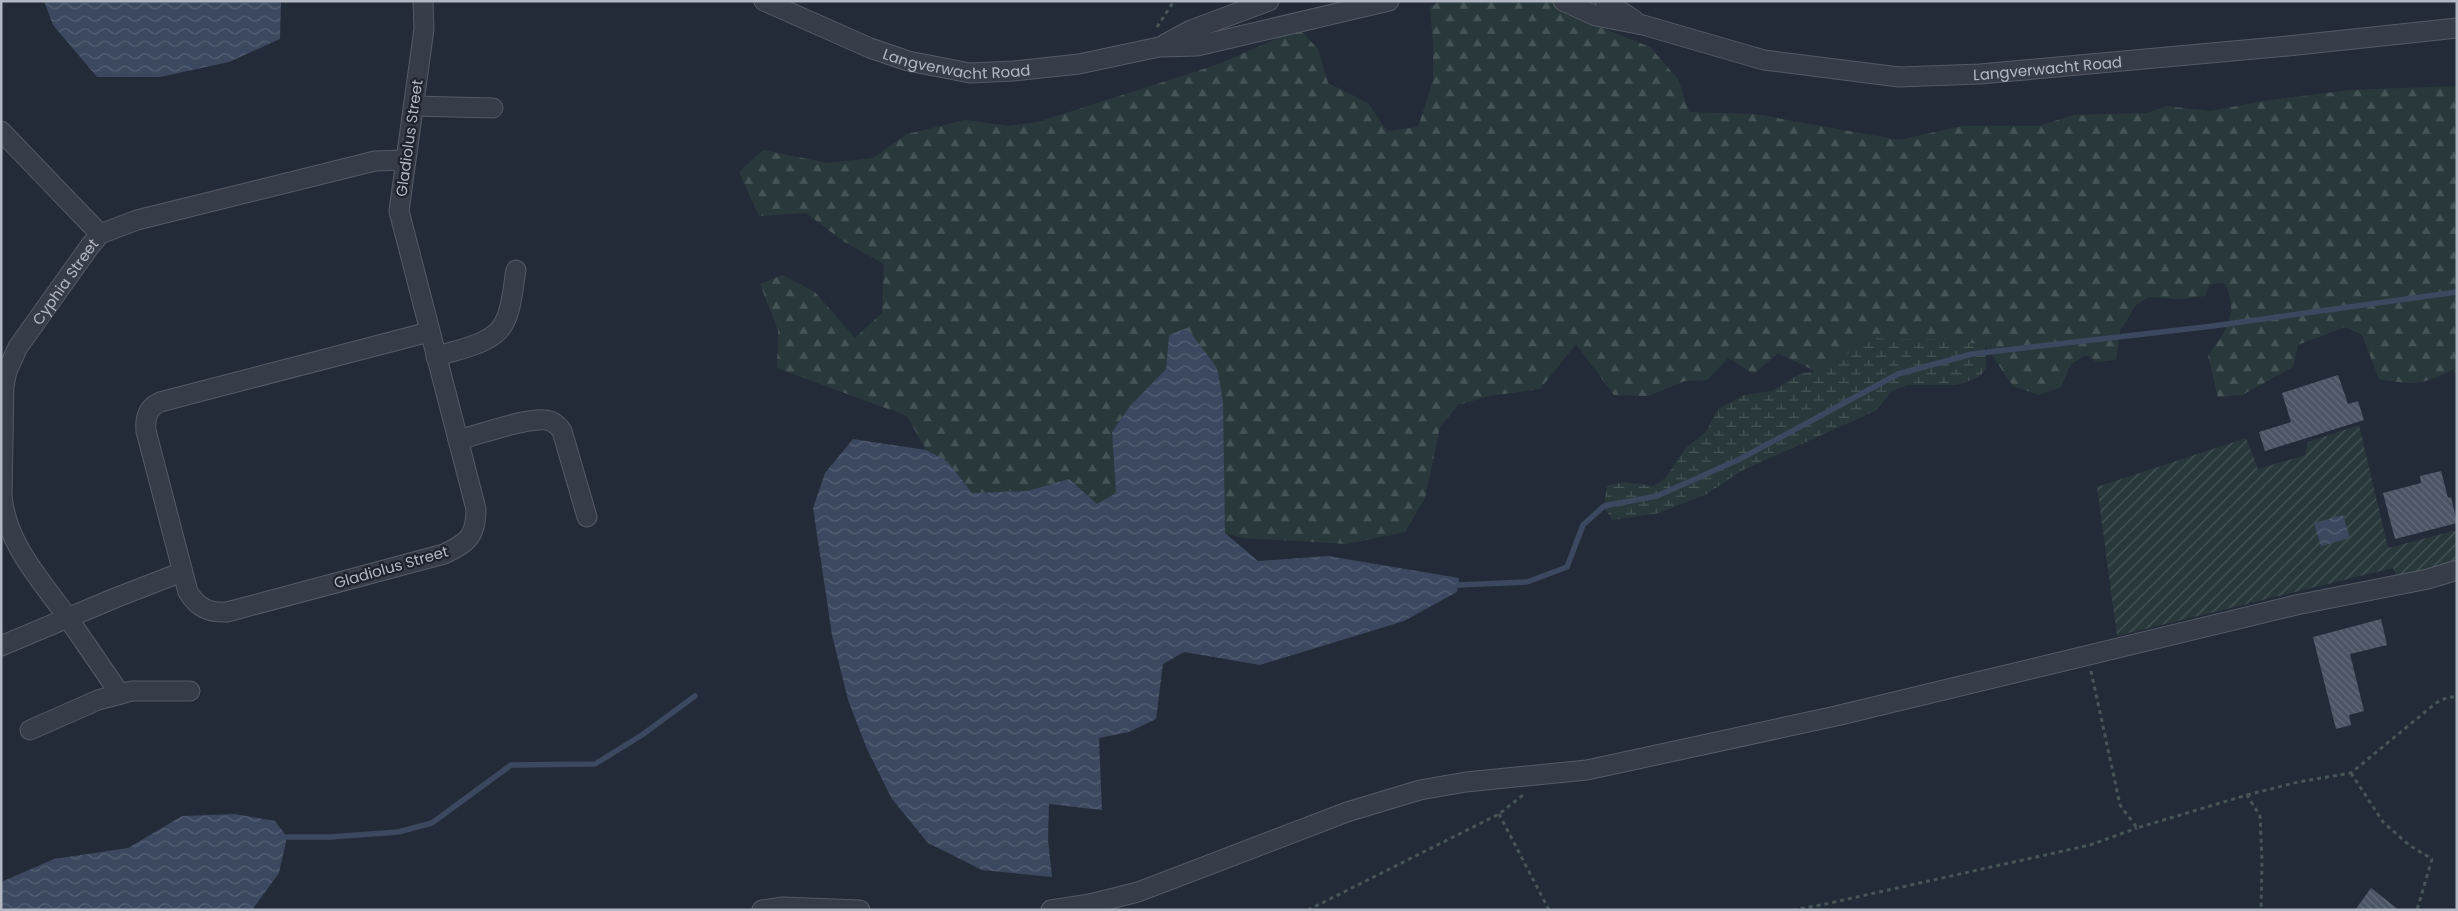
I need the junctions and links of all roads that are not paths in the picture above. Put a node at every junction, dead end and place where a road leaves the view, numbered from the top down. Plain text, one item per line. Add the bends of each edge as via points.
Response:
1 (423, 1) edge
2 (764, 1) edge
3 (1269, 1) edge
4 (1389, 1) edge
5 (1563, 1) edge
6 (1605, 1) edge
7 (1643, 25) junction
8 (2457, 28) edge
9 (1160, 47) junction
10 (413, 106) junction
11 (493, 108) dead end
12 (1, 130) edge
13 (405, 160) junction
14 (100, 234) junction
15 (516, 270) dead end
16 (429, 332) junction
17 (436, 356) junction
18 (458, 440) junction
19 (587, 517) dead end
20 (2457, 570) edge
21 (182, 572) junction
22 (68, 618) junction
23 (1, 646) edge
24 (190, 691) dead end
25 (120, 694) junction
26 (30, 730) dead end
27 (797, 909) edge
28 (762, 910) edge
29 (860, 910) edge
30 (1051, 910) edge

1 - 10 street, Gladiolus Street via 424,29
2 - 9 street, Langverwacht Road via 900,59 970,73 1079,64
3 - 9 street, Langverwacht Road via 1191,30
4 - 9 street, Langverwacht Road via 1197,46
5 - 7 street, Langverwacht Road via 1596,16
6 - 7 street, Langverwacht Road
7 - 8 street, Langverwacht Road via 1764,60 1899,77 1980,74
10 - 11 street
10 - 13 street, Gladiolus Street
12 - 14 street
13 - 14 street, Cyphia Street via 376,161 137,220
13 - 16 street, Gladiolus Street via 399,210
14 - 22 street, Cyphia Street via 18,347 6,371 4,386 4,514 23,557
15 - 17 street via 506,322 499,332 488,339
16 - 17 street, Gladiolus Street
16 - 21 street, Gladiolus Street via 153,406 146,417 146,431
17 - 18 street, Gladiolus Street
18 - 19 street via 533,420 556,423 562,431
18 - 21 street, Gladiolus Street via 476,509 476,524 468,540 457,548 227,612 204,610 194,601
20 - 30 street via 1836,716 1587,770 1420,790 1347,812 1138,892
21 - 22 street
22 - 23 street
22 - 25 street, Cyphia Street
24 - 25 street
25 - 26 street via 98,700
27 - 28 street
27 - 29 street

